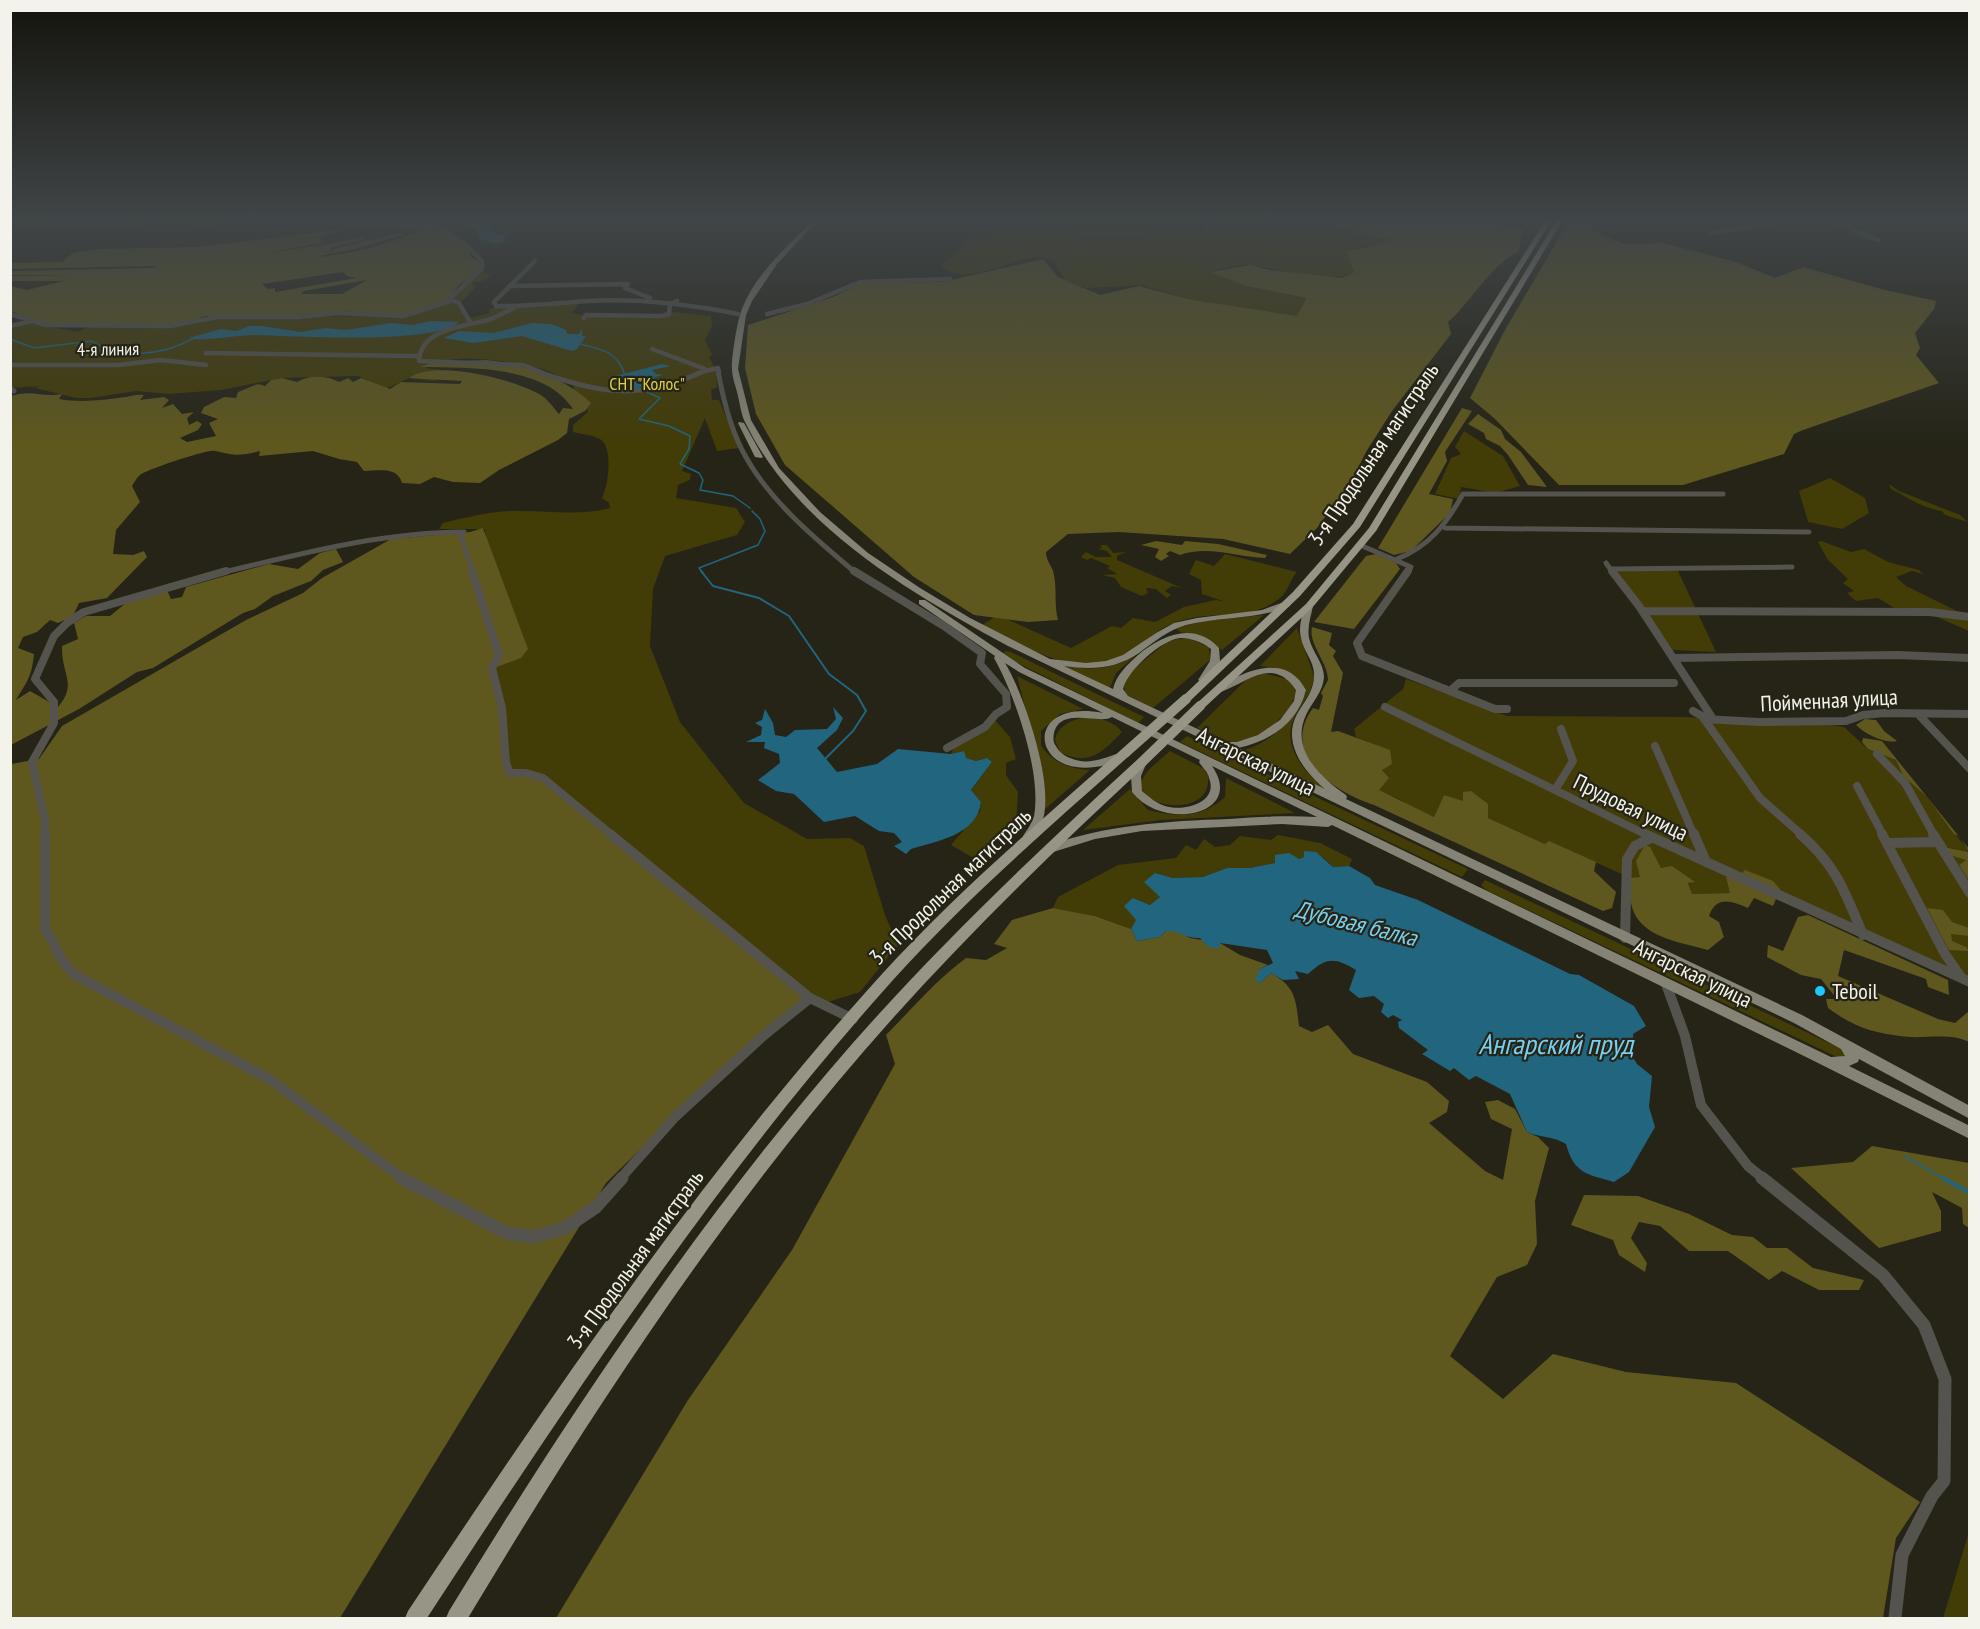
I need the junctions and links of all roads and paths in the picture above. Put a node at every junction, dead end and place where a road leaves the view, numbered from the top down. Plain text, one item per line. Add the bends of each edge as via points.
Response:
1 (453, 294) edge
2 (502, 294) edge
3 (638, 294) edge
4 (750, 294) edge
5 (754, 294) edge
6 (833, 294) edge
7 (1503, 294) edge
8 (1515, 294) edge
9 (450, 301) junction
10 (588, 301) junction
11 (677, 302) junction
12 (514, 308) junction
13 (10, 314) edge
14 (738, 314) junction
15 (767, 314) dead end
16 (33, 321) junction
17 (470, 322) junction
18 (10, 326) edge
19 (652, 349) dead end
20 (206, 353) dead end
21 (418, 356) junction
22 (10, 365) edge
23 (206, 365) dead end
24 (705, 369) junction
25 (1723, 494) dead end
26 (1445, 528) junction
27 (1809, 532) dead end
28 (1360, 545) junction
29 (1397, 559) junction
30 (1792, 567) dead end
31 (1291, 602) junction
32 (1309, 606) junction
33 (1642, 611) junction
34 (1970, 617) edge
35 (1011, 644) junction
36 (995, 654) junction
37 (1674, 657) junction
38 (1970, 658) edge
39 (1674, 683) dead end
40 (1450, 691) junction
41 (1186, 699) junction
42 (1136, 706) junction
43 (1200, 706) junction
44 (1385, 707) dead end
45 (1507, 709) dead end
46 (1693, 711) dead end
47 (1918, 714) junction
48 (1970, 714) edge
49 (1709, 718) junction
50 (1125, 722) junction
51 (1561, 729) dead end
52 (1210, 740) junction
53 (1655, 746) dead end
54 (947, 748) dead end
55 (1125, 753) junction
56 (1877, 754) dead end
57 (1200, 758) junction
58 (1142, 762) junction
59 (1970, 769) edge
60 (1857, 786) dead end
61 (1555, 790) junction
62 (1367, 814) junction
63 (1354, 832) junction
64 (1651, 838) junction
65 (1937, 842) junction
66 (1887, 843) junction
67 (1017, 847) junction
68 (1038, 858) junction
69 (1706, 862) junction
70 (1484, 871) junction
71 (1474, 889) junction
72 (1970, 892) edge
73 (1863, 935) junction
74 (1625, 938) junction
75 (1965, 980) edge
76 (1666, 984) junction
77 (810, 998) junction
78 (852, 1019) junction
79 (1841, 1041) junction
80 (1811, 1053) junction
81 (1970, 1113) edge
82 (1970, 1133) edge
83 (415, 1618) edge
84 (456, 1618) edge
85 (1894, 1618) edge

1 - 9 street
2 - 12 street via 496,306
3 - 11 street
4 - 14 main road, Ангарская улица
5 - 35 main road, Ангарская улица via 743,313 734,345 735,373 744,412 768,459 816,514 859,549 938,603
6 - 15 street
7 - 31 highway, 3-я Продольная магистраль via 1364,516 1323,569
8 - 28 highway, 3-я Продольная магистраль via 1386,510
9 - 16 street via 404,315 217,317 170,326 54,326
9 - 17 street via 459,303
10 - 11 street
10 - 11 street via 578,310 585,316 662,316 669,314 670,304
10 - 12 street
11 - 14 street
12 - 17 street
13 - 16 street
14 - 36 main road, Ангарская улица via 732,332 729,372 739,418 762,462 795,503 827,533
16 - 18 street
17 - 21 street via 428,340
19 - 24 street
20 - 21 street
21 - 24 street via 419,361 522,365 575,385 621,393 677,382
22 - 23 street, 4-я линия via 118,365 161,360
24 - 54 street via 719,370 722,394 746,458 799,522 869,582 982,653 980,664 1006,694 1007,707 985,727
25 - 26 street via 1463,494
26 - 27 street
26 - 29 street via 1413,553
28 - 29 street
28 - 32 highway, 3-я Продольная магистраль
29 - 40 street via 1411,567 1357,643 1362,656
30 - 33 street via 1609,566
31 - 35 main road via 1266,611 1180,623 1123,659 1099,666 1046,659
31 - 41 highway, 3-я Продольная магистраль
32 - 43 highway, 3-я Продольная магистраль
32 - 62 main road via 1305,638 1319,675 1313,697 1299,720 1299,749 1317,777
33 - 34 street via 1944,611
33 - 37 street
35 - 36 main road via 995,644
35 - 42 main road, Ангарская улица
36 - 50 main road, Ангарская улица
36 - 67 main road via 1013,684 1037,779 1039,818
37 - 38 street
37 - 49 street
39 - 40 street via 1459,683
40 - 45 street via 1495,709
41 - 42 main road via 1211,669 1216,651 1205,641 1176,636 1120,677 1118,689
41 - 55 highway, 3-я Продольная магистраль, bridge
42 - 52 main road, Ангарская улица
43 - 52 main road via 1240,676 1255,671 1287,675 1301,690 1293,710 1257,742 1235,746
43 - 58 highway, 3-я Продольная магистраль, bridge
44 - 61 street, Прудовая улица
46 - 49 street, Пойменная улица
47 - 48 street, Пойменная улица
47 - 49 street, Пойменная улица via 1863,715 1846,721
47 - 59 street
49 - 73 street via 1760,798 1820,851 1837,874
50 - 55 main road via 1074,714 1056,722 1048,736 1054,752 1074,763 1102,764
50 - 57 main road, Ангарская улица
51 - 61 street via 1573,761
52 - 62 main road, Ангарская улица
53 - 69 street
55 - 67 highway, 3-я Продольная магистраль
56 - 65 street via 1894,767 1924,810
57 - 58 main road via 1216,777 1215,794 1206,804 1189,812 1162,810 1142,799 1135,786
57 - 63 main road, Ангарская улица
58 - 68 highway, 3-я Продольная магистраль
60 - 66 street
61 - 64 street, Прудовая улица
62 - 70 main road, Ангарская улица
63 - 68 main road via 1301,820 1161,826 1084,836
63 - 71 main road, Ангарская улица
64 - 69 street, Прудовая улица
64 - 74 street via 1635,846 1627,859
65 - 66 street
65 - 72 street
66 - 75 street via 1946,954
67 - 78 highway, 3-я Продольная магистраль via 888,977
68 - 84 highway, 3-я Продольная магистраль via 857,1048 788,1133 671,1286 534,1487
69 - 73 street, Прудовая улица
70 - 71 main road
70 - 74 main road, Ангарская улица
71 - 76 main road, Ангарская улица
73 - 75 street, Прудовая улица
74 - 79 main road, Ангарская улица
76 - 80 main road, Ангарская улица
76 - 85 street via 1685,1036 1701,1105 1748,1166 1883,1275 1924,1325 1945,1379 1944,1481 1932,1496 1902,1555
77 - 77 street via 675,1117 596,1207 565,1228 534,1237 507,1233 404,1180 271,1080 73,974 62,960 45,928 45,821 32,762 54,723 54,702 35,679 54,636 85,612 196,578 338,545 419,532 464,531 461,536 499,655 492,668 502,708 510,773 543,778
77 - 78 street
78 - 83 highway, 3-я Продольная магистраль via 647,1275
79 - 80 main road via 1853,1055 1850,1060 1838,1062
79 - 81 main road, Ангарская улица
80 - 82 main road, Ангарская улица

